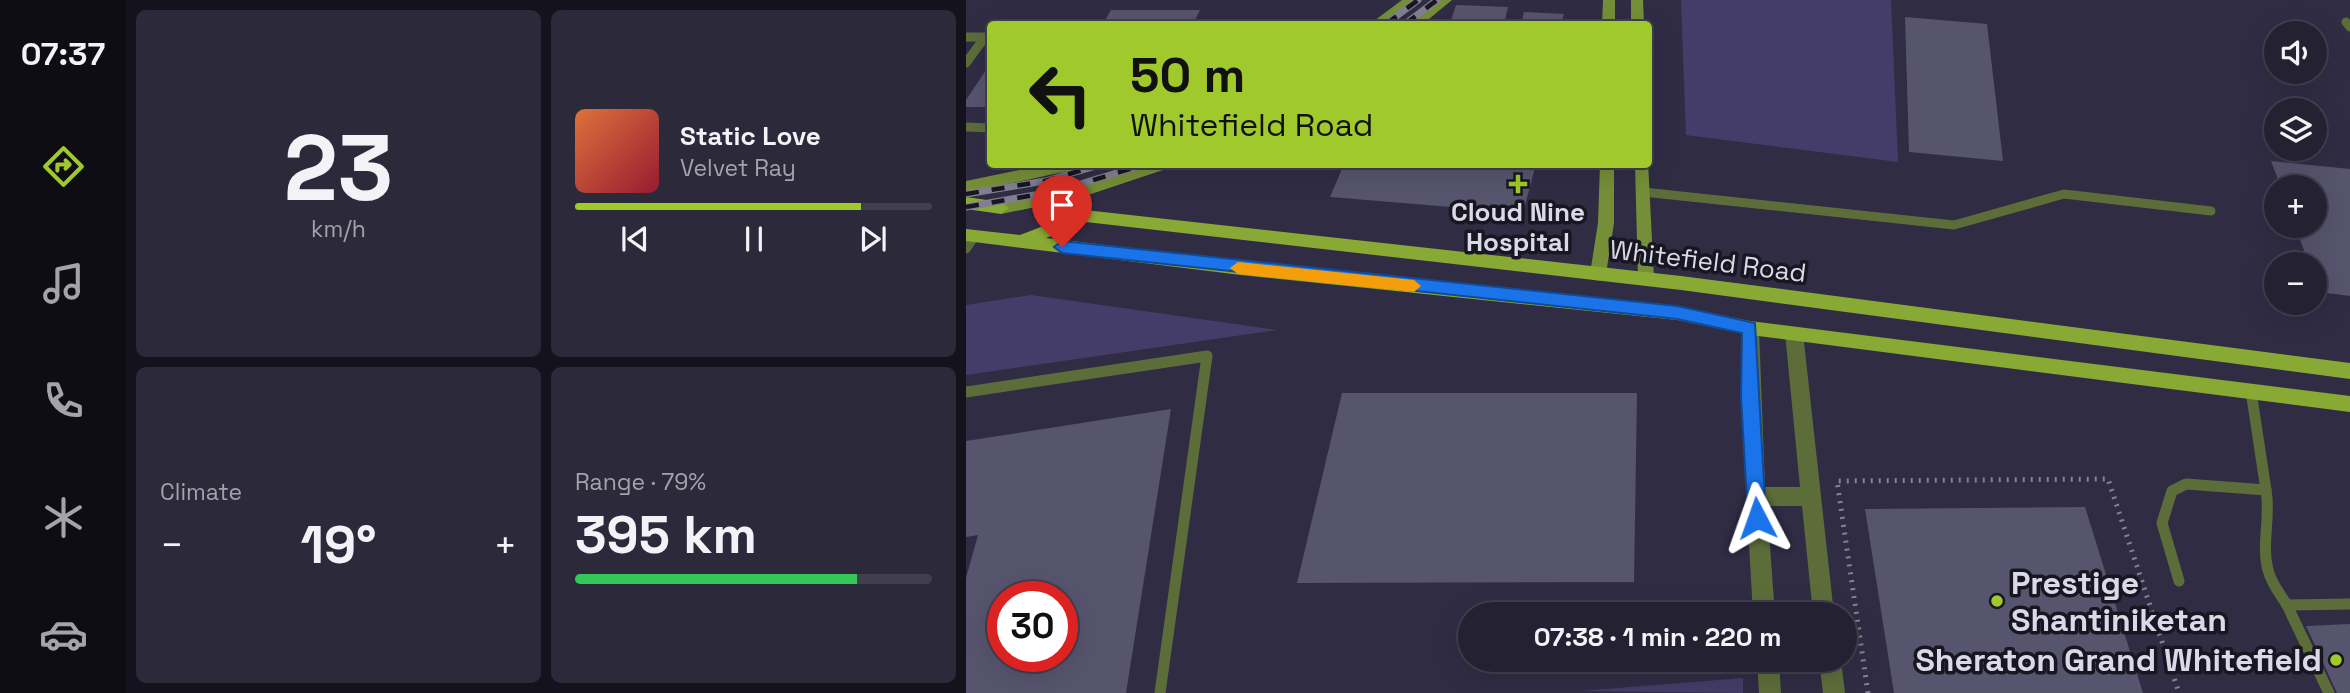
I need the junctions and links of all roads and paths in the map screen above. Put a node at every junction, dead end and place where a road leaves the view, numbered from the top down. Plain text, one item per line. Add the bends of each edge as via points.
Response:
1 (1411, 0) edge
2 (1446, 0) edge
3 (1609, 0) edge
4 (1637, 0) edge
5 (1380, 21) edge
6 (1419, 21) edge
7 (1609, 21) edge
8 (1638, 21) edge
9 (966, 37) edge
10 (966, 63) edge
11 (966, 127) edge
12 (987, 128) edge
13 (1058, 168) edge
14 (1152, 168) edge
15 (1606, 168) edge
16 (1642, 168) edge
17 (966, 187) edge
18 (1643, 192) junction
19 (966, 203) edge
20 (2211, 211) dead end
21 (969, 240) edge
22 (1022, 242) junction
23 (1598, 274) junction
24 (1646, 279) junction
25 (1750, 328) junction
26 (1794, 333) junction
27 (2350, 371) edge
28 (2251, 391) junction
29 (966, 392) edge
30 (2350, 404) edge
31 (2266, 490) junction
32 (1756, 496) junction
33 (1811, 497) junction
34 (2179, 581) dead end
35 (1763, 602) edge
36 (1824, 602) edge
37 (2350, 604) edge
38 (2287, 605) junction
39 (1769, 672) edge
40 (1831, 672) edge
41 (1160, 693) edge
42 (1770, 693) edge
43 (1834, 693) edge
44 (1868, 693) edge
45 (2179, 693) edge
46 (2329, 693) edge

1 - 5 main road
2 - 6 main road
3 - 7 main road
4 - 8 main road
9 - 10 lane via 985,37
11 - 12 lane
13 - 17 main road
14 - 19 main road via 1076,193 1001,208
15 - 23 main road via 1606,223
16 - 18 main road
18 - 20 lane via 1954,225 2064,194
18 - 24 main road
21 - 22 main road, Whitefield Road
22 - 23 main road, Whitefield Road via 1085,216
22 - 25 main road, Whitefield Road via 1677,313
23 - 24 main road, Whitefield Road
24 - 27 main road, Whitefield Road
25 - 26 main road, Whitefield Road
25 - 32 street
26 - 28 main road, Whitefield Road
26 - 33 street
28 - 30 main road, Whitefield Road
28 - 31 lane
29 - 41 lane via 1207,356
31 - 34 lane via 2186,484 2172,491 2162,523
31 - 38 lane via 2270,505 2267,565
32 - 33 street
32 - 35 street
33 - 36 street
37 - 38 lane
38 - 46 lane
39 - 42 street
40 - 43 street
44 - 45 path via 1837,481 2108,479

